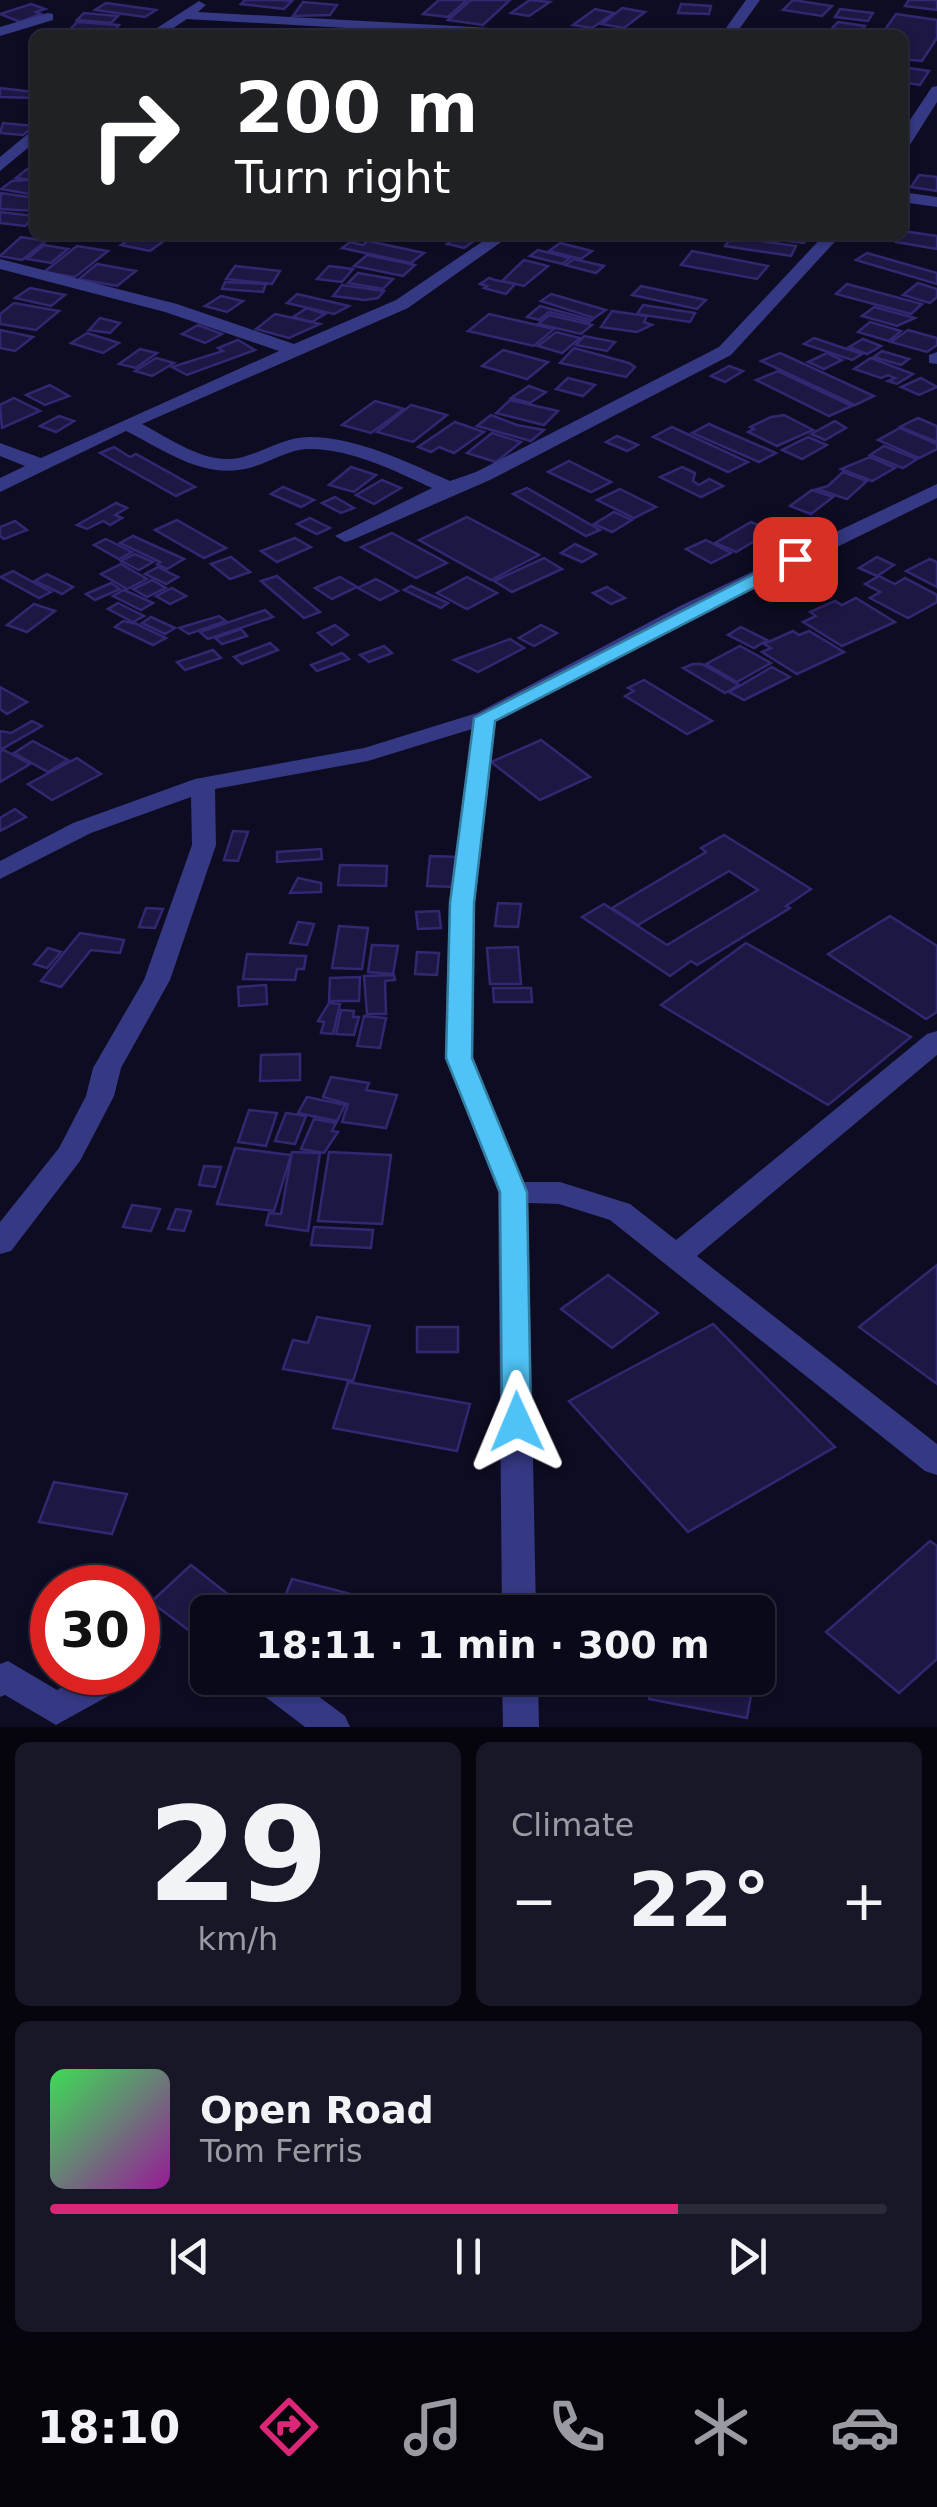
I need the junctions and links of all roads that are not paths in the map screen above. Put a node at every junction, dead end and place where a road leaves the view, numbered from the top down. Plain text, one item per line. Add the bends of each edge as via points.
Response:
1 (208, 0) edge
2 (753, 0) edge
3 (185, 15) junction
4 (48, 17) dead end
5 (162, 30) edge
6 (486, 30) edge
7 (732, 30) edge
8 (0, 32) edge
9 (937, 90) edge
10 (908, 136) edge
11 (30, 138) edge
12 (0, 166) edge
13 (908, 198) edge
14 (937, 202) edge
15 (496, 240) edge
16 (828, 240) edge
17 (0, 264) edge
18 (294, 350) junction
19 (126, 424) junction
20 (0, 449) edge
21 (41, 464) junction
22 (0, 486) edge
23 (449, 488) junction
24 (937, 490) edge
25 (344, 536) dead end
26 (485, 718) junction
27 (203, 784) junction
28 (0, 871) edge
29 (937, 1040) edge
30 (513, 1192) junction
31 (0, 1243) edge
32 (678, 1255) junction
33 (937, 1462) edge
34 (520, 1595) edge
35 (0, 1680) edge
36 (30, 1692) edge
37 (35, 1695) edge
38 (80, 1695) edge
39 (290, 1695) edge
40 (520, 1695) edge
41 (332, 1727) edge
42 (521, 1727) edge

1 - 3 street
2 - 7 street
3 - 5 street
3 - 6 street
4 - 8 street
9 - 10 street
11 - 12 street
13 - 14 street
15 - 18 street via 402,304
16 - 23 street via 725,352
17 - 18 street via 171,308
18 - 19 street
19 - 21 street
19 - 23 street via 209,463 244,465 296,444 320,445 387,461
20 - 21 street
21 - 22 street
23 - 25 street
24 - 26 street
26 - 27 street via 368,754
26 - 30 street via 462,903 459,1058
27 - 28 street via 82,828
27 - 31 street via 204,845 157,980 107,1068 70,1154
29 - 32 street
30 - 32 street via 560,1194 620,1212
30 - 34 street
32 - 33 street
35 - 36 street via 8,1677
37 - 38 street via 56,1709
39 - 41 street
40 - 42 street

